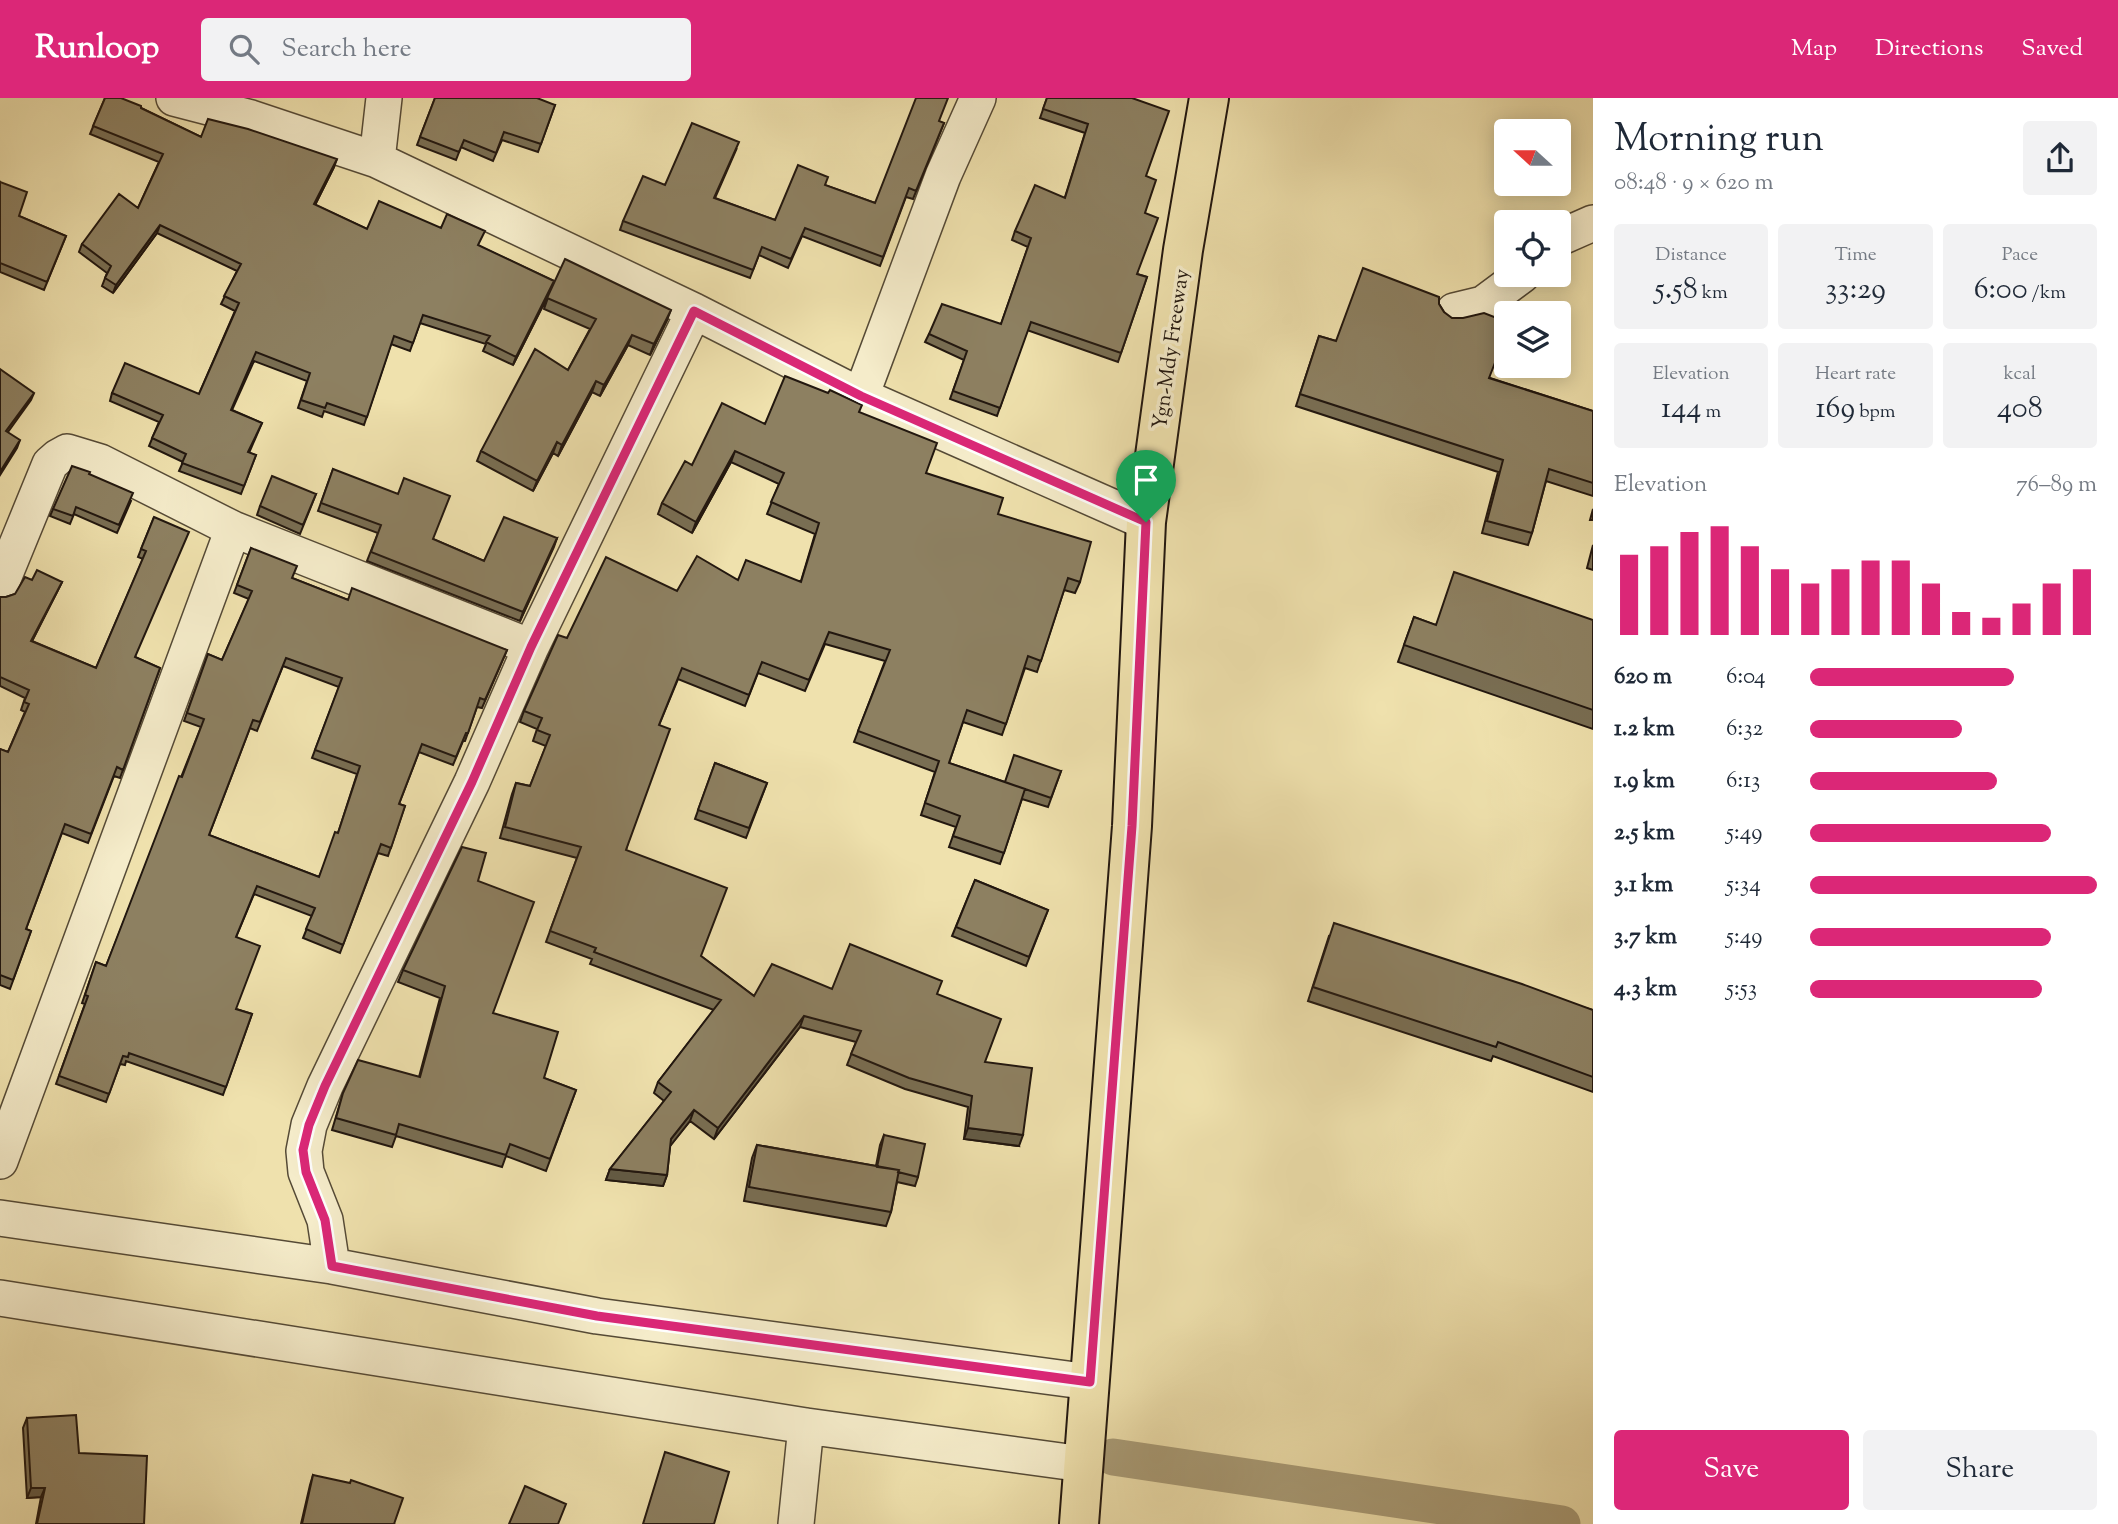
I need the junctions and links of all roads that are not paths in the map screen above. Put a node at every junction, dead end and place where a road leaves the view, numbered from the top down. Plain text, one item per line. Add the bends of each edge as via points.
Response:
1 (174, 98) edge
2 (384, 98) edge
3 (978, 98) edge
4 (1209, 98) edge
5 (377, 160) junction
6 (1593, 223) edge
7 (1571, 233) edge
8 (1506, 287) edge
9 (694, 311) junction
10 (1454, 311) dead end
11 (861, 396) junction
12 (1146, 522) junction
13 (233, 529) junction
14 (0, 586) edge
15 (531, 647) junction
16 (0, 1161) edge
17 (0, 1218) edge
18 (332, 1266) junction
19 (0, 1298) edge
20 (1090, 1382) junction
21 (806, 1426) junction
22 (1083, 1464) junction
23 (796, 1524) edge
24 (1079, 1524) edge

1 - 5 street
2 - 5 street
3 - 11 street via 943,176
4 - 12 main road, Ygn-Mdy Freeway
5 - 9 street
6 - 7 street
8 - 10 street via 1483,304
9 - 11 street
9 - 15 street
11 - 12 street
12 - 20 main road, Ygn-Mdy Freeway via 1132,826
13 - 14 street via 100,462 67,452 50,464
13 - 15 street
13 - 16 street
15 - 18 street via 309,1125 303,1150 306,1172 325,1220
17 - 18 street
18 - 20 street via 597,1316
19 - 21 street
20 - 22 main road, Ygn-Mdy Freeway
21 - 22 street
21 - 23 street
22 - 24 main road, Ygn-Mdy Freeway

